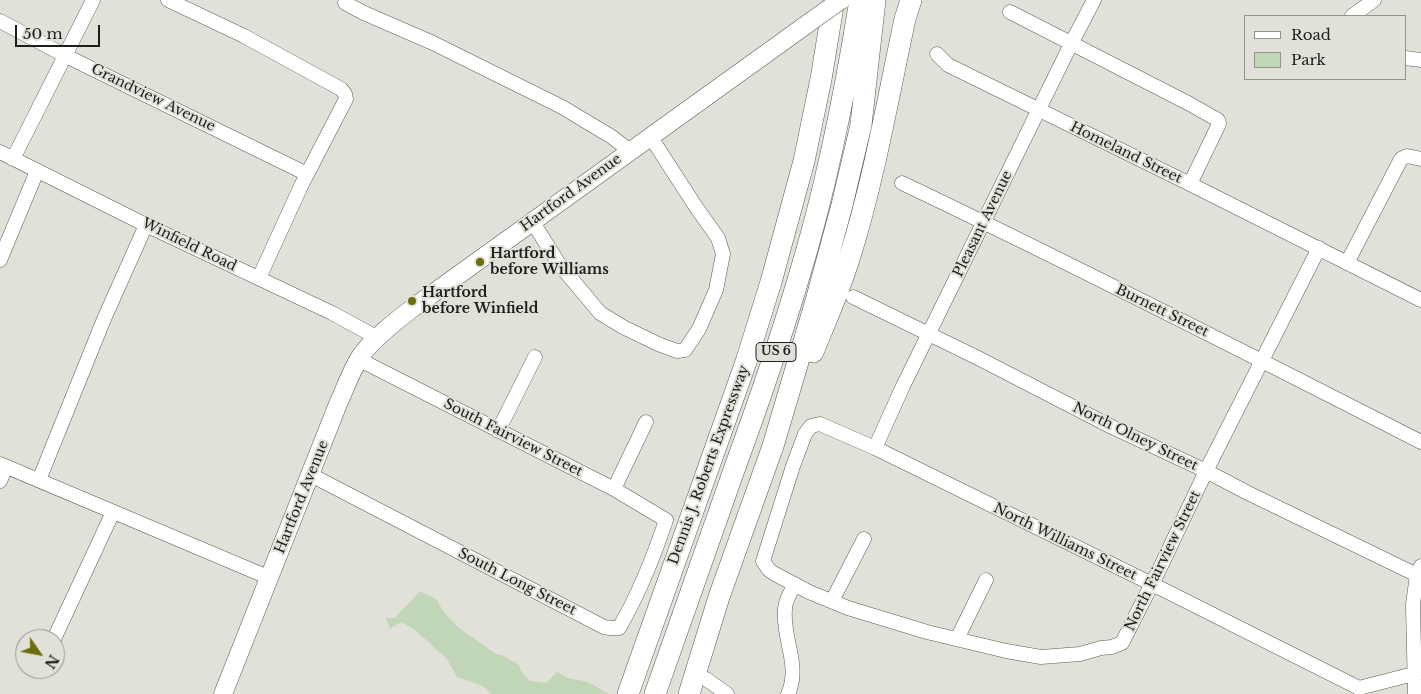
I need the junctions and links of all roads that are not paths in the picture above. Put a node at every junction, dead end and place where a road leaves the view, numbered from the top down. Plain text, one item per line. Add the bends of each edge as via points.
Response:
1 (93, 0) edge
2 (168, 0) edge
3 (824, 0) edge
4 (834, 0) edge
5 (841, 0) edge
6 (860, 0) edge
7 (875, 0) edge
8 (911, 0) edge
9 (1094, 0) edge
10 (1374, 0) edge
11 (346, 1) edge
12 (1010, 12) dead end
13 (1353, 15) edge
14 (0, 21) edge
15 (1071, 44) junction
16 (937, 54) dead end
17 (64, 55) junction
18 (1406, 58) edge
19 (1421, 60) edge
20 (820, 79) junction
21 (1039, 110) junction
22 (650, 136) junction
23 (630, 151) junction
24 (0, 152) edge
25 (13, 159) junction
26 (1421, 159) edge
27 (37, 171) junction
28 (307, 174) junction
29 (902, 183) dead end
30 (1190, 184) junction
31 (532, 221) junction
32 (983, 223) junction
33 (146, 225) junction
34 (1319, 248) junction
35 (0, 260) edge
36 (1347, 263) junction
37 (259, 278) junction
38 (853, 297) dead end
39 (1421, 300) edge
40 (929, 335) junction
41 (378, 338) junction
42 (535, 357) dead end
43 (358, 359) junction
44 (1262, 360) junction
45 (646, 422) dead end
46 (498, 431) junction
47 (1421, 442) edge
48 (773, 446) junction
49 (875, 448) junction
50 (3, 466) edge
51 (1206, 471) junction
52 (311, 475) junction
53 (38, 480) junction
54 (0, 481) edge
55 (614, 489) junction
56 (113, 512) junction
57 (666, 520) joint
58 (864, 539) dead end
59 (682, 540) junction
60 (764, 564) joint
61 (1419, 570) edge
62 (270, 578) junction
63 (986, 580) dead end
64 (794, 584) junction
65 (1152, 584) junction
66 (719, 597) junction
67 (832, 601) junction
68 (59, 629) edge
69 (957, 639) junction
70 (1418, 673) edge
71 (706, 679) dead end
72 (1359, 688) junction
73 (223, 694) edge
74 (613, 694) edge
75 (628, 694) edge
76 (655, 694) edge
77 (682, 694) edge
78 (689, 694) edge
79 (727, 694) edge
80 (788, 694) edge
81 (1345, 694) edge
82 (1415, 694) edge

1 - 17 street
2 - 28 street via 244,36 345,94 346,99
3 - 20 highway
4 - 20 highway, Dennis J. Roberts Expressway / US 6
5 - 22 main road, Hartford Avenue, bridge
6 - 76 highway, Dennis J. Roberts Expressway / US 6 via 830,156 801,271 774,358
7 - 48 highway via 856,149 816,302
8 - 48 highway via 850,258
9 - 15 street, Pleasant Avenue
10 - 13 street
11 - 23 street via 364,14 433,43 562,107
12 - 15 street
14 - 17 street, Grandview Avenue
15 - 21 street, Pleasant Avenue
15 - 30 street via 1218,120
16 - 21 street, Homeland Street via 948,65
17 - 25 street
17 - 28 street, Grandview Avenue
18 - 19 street
20 - 59 highway, Dennis J. Roberts Expressway / US 6 via 804,161 771,282
21 - 30 street, Homeland Street
21 - 32 street, Pleasant Avenue
22 - 23 main road, Hartford Avenue
22 - 31 street via 718,238 723,254 716,290 699,329 685,350 682,352 658,344 600,313 559,264
23 - 31 main road, Hartford Avenue
24 - 25 street, Winfield Road
25 - 27 street, Winfield Road
26 - 36 street via 1407,156 1402,159
27 - 33 street, Winfield Road
27 - 35 street
28 - 37 street
29 - 32 street, Burnett Street
30 - 34 street, Homeland Street
31 - 41 main road, Hartford Avenue via 406,313
32 - 40 street, Pleasant Avenue
32 - 44 street, Burnett Street
33 - 37 street, Winfield Road
33 - 53 street
34 - 36 street, Homeland Street
34 - 44 street, North Fairview Street
36 - 39 street
37 - 41 street, Winfield Road
38 - 40 street, North Olney Street
40 - 49 street, Pleasant Avenue
40 - 51 street, North Olney Street
41 - 43 main road, Hartford Avenue
42 - 46 street
43 - 46 street, South Fairview Street
43 - 52 main road, Hartford Avenue
44 - 47 street, Burnett Street
44 - 51 street, North Fairview Street
45 - 55 street
46 - 55 street, South Fairview Street
48 - 66 highway
49 - 60 street, North Williams Street via 820,424 811,426 793,466
49 - 65 street, North Williams Street
50 - 53 street
50 - 54 street
51 - 61 street, North Olney Street
51 - 65 street, North Fairview Street
52 - 57 street, South Long Street via 610,628 619,628 628,613
52 - 62 main road, Hartford Avenue
53 - 56 street
55 - 57 street, South Fairview Street
56 - 62 street
56 - 68 street
58 - 67 street
59 - 74 highway
59 - 75 highway, Dennis J. Roberts Expressway / US 6
60 - 64 street, North Fairview Street
61 - 70 street via 1413,604
62 - 73 main road, Hartford Avenue
63 - 69 street
64 - 67 street, North Fairview Street
64 - 80 street via 785,607 784,622 793,668
65 - 69 street, North Fairview Street via 1122,643 1112,648 1041,657
65 - 72 street, North Williams Street
66 - 77 highway
66 - 78 highway
67 - 69 street, North Fairview Street via 879,618
70 - 72 street
70 - 82 street
71 - 79 street
72 - 81 street

